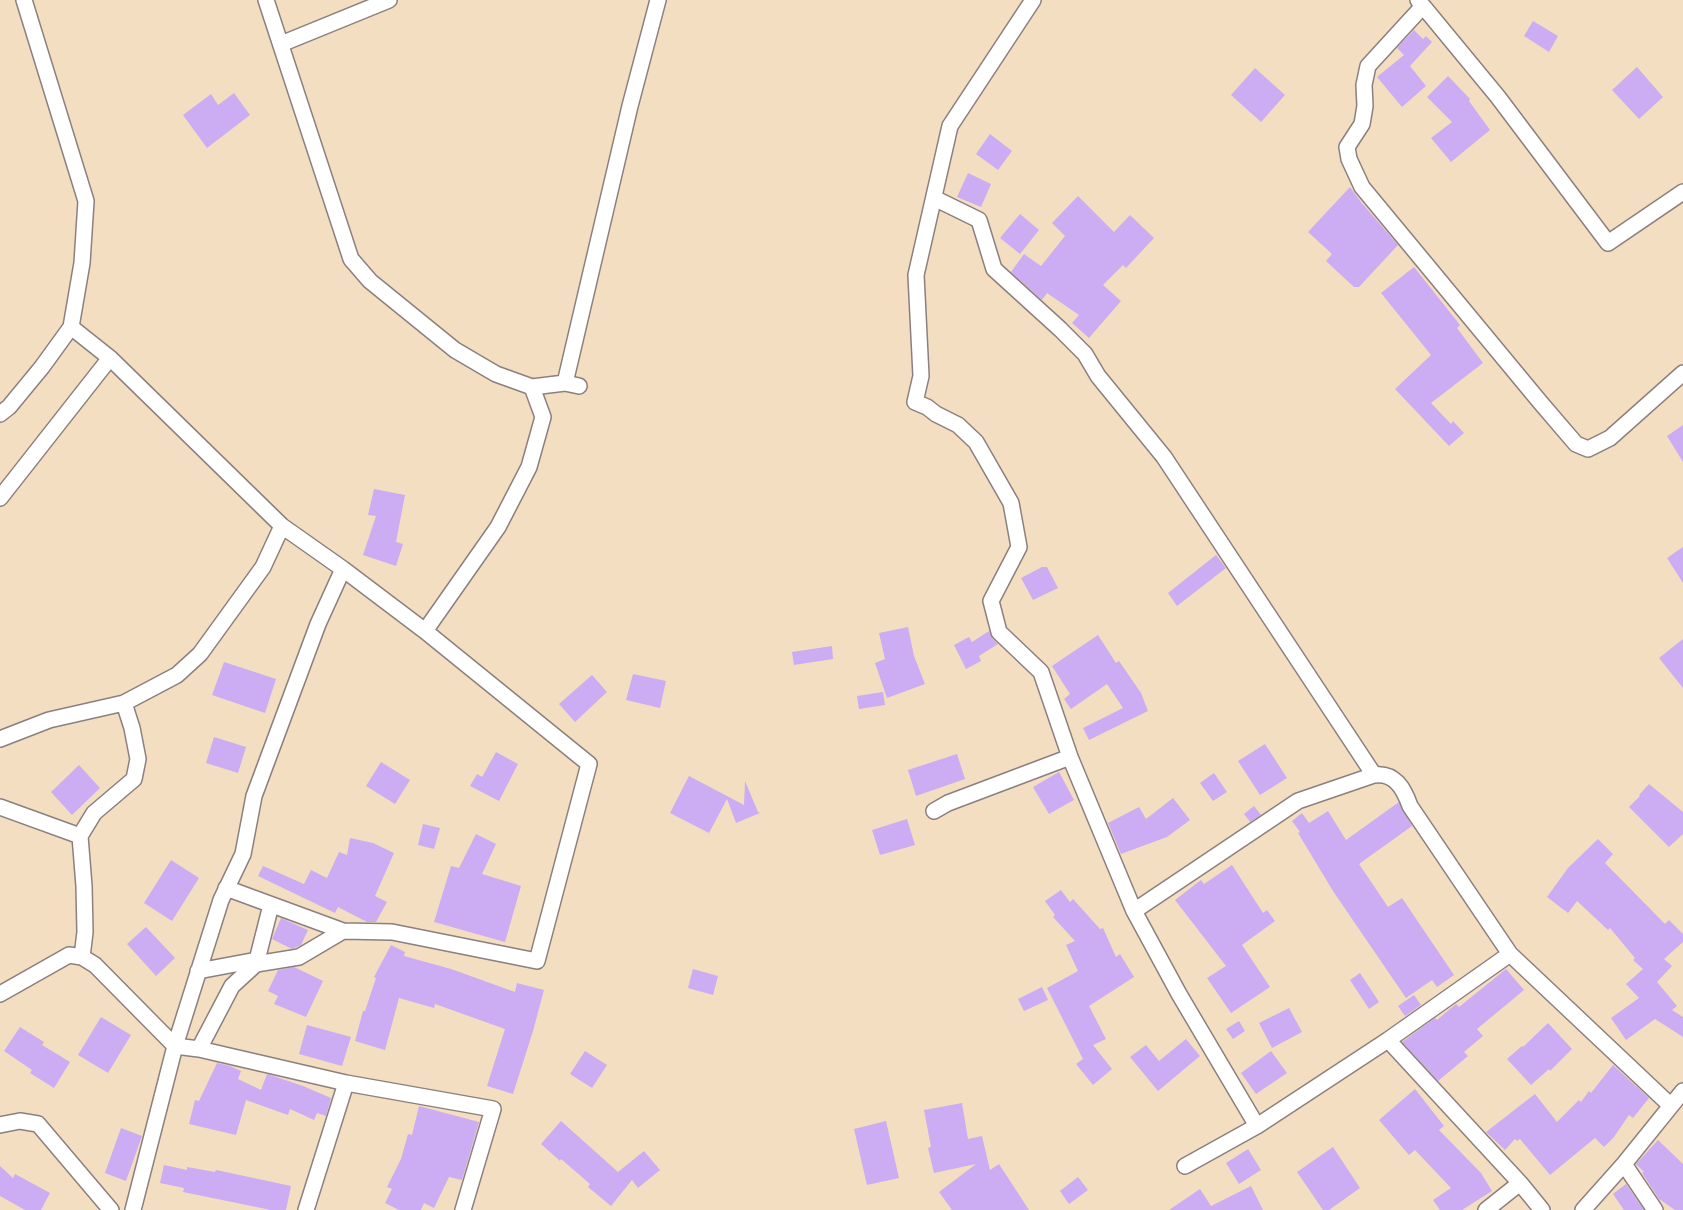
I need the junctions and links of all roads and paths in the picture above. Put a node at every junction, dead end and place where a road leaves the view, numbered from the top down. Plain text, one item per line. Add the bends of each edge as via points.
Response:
1 (24, 0) edge
2 (266, 0) edge
3 (388, 0) edge
4 (658, 0) edge
5 (1033, 0) edge
6 (1420, 3) edge
7 (280, 44) junction
8 (1683, 192) edge
9 (934, 198) junction
10 (71, 326) junction
11 (110, 358) junction
12 (1683, 373) edge
13 (532, 387) junction
14 (0, 414) edge
15 (0, 498) edge
16 (282, 526) junction
17 (343, 569) junction
18 (426, 632) junction
19 (124, 703) junction
20 (0, 739) edge
21 (1070, 757) junction
22 (1374, 775) junction
23 (0, 807) edge
24 (934, 811) dead end
25 (80, 836) junction
26 (226, 888) junction
27 (270, 904) junction
28 (1134, 912) junction
29 (344, 931) junction
30 (1510, 954) junction
31 (82, 957) junction
32 (257, 962) junction
33 (198, 971) junction
34 (0, 994) edge
35 (1388, 1040) junction
36 (175, 1046) junction
37 (199, 1049) junction
38 (346, 1083) junction
39 (1683, 1091) edge
40 (1670, 1105) junction
41 (0, 1125) edge
42 (1257, 1126) junction
43 (1624, 1164) junction
44 (1185, 1166) dead end
45 (1520, 1183) junction
46 (111, 1210) edge
47 (134, 1210) edge
48 (306, 1210) edge
49 (463, 1210) edge
50 (1486, 1210) edge
51 (1542, 1210) edge
52 (1583, 1210) edge
53 (1656, 1210) edge

1 - 10 street via 86,201 82,263
2 - 7 street
3 - 7 street
4 - 13 street via 630,106 572,384
5 - 9 street via 950,126
6 - 8 street via 1498,97 1608,243
6 - 12 street via 1368,66 1362,124 1347,147 1362,187 1576,444 1588,449 1610,438
7 - 13 street via 351,259 370,280 455,350 496,374
9 - 21 street via 916,276 921,376 916,402 958,425 976,442 1011,503 1019,547 991,601 999,632 1041,672
9 - 22 street via 979,220 994,270 1085,354 1098,376 1164,457
10 - 11 street
10 - 14 street via 42,367
11 - 15 street
11 - 16 street
13 - 18 street via 543,417 529,467 498,527
16 - 17 street
16 - 19 street via 263,567 200,654 177,676
17 - 18 street
17 - 26 street via 318,624 254,796 242,854
18 - 29 street via 589,764 537,961 392,932
19 - 20 street via 50,720
19 - 25 street via 138,759 134,779 94,813
21 - 24 street
21 - 28 street
22 - 28 street via 1298,801
22 - 30 street via 1383,774 1394,779 1404,790 1410,806
23 - 25 street
25 - 31 street via 85,932
26 - 27 street
26 - 33 street
27 - 29 street
27 - 32 street
28 - 42 street
29 - 32 street via 299,957
30 - 35 street
30 - 40 street
31 - 34 street via 68,955
31 - 36 street via 95,965
32 - 33 street
32 - 37 street via 232,986
33 - 36 street
35 - 42 street
35 - 45 street
36 - 37 street
36 - 47 street
37 - 38 street
38 - 48 street
38 - 49 street via 493,1109
39 - 40 street
40 - 43 street
41 - 46 street via 20,1121 38,1124
42 - 44 street
43 - 52 street
43 - 53 street
45 - 50 street
45 - 51 street

